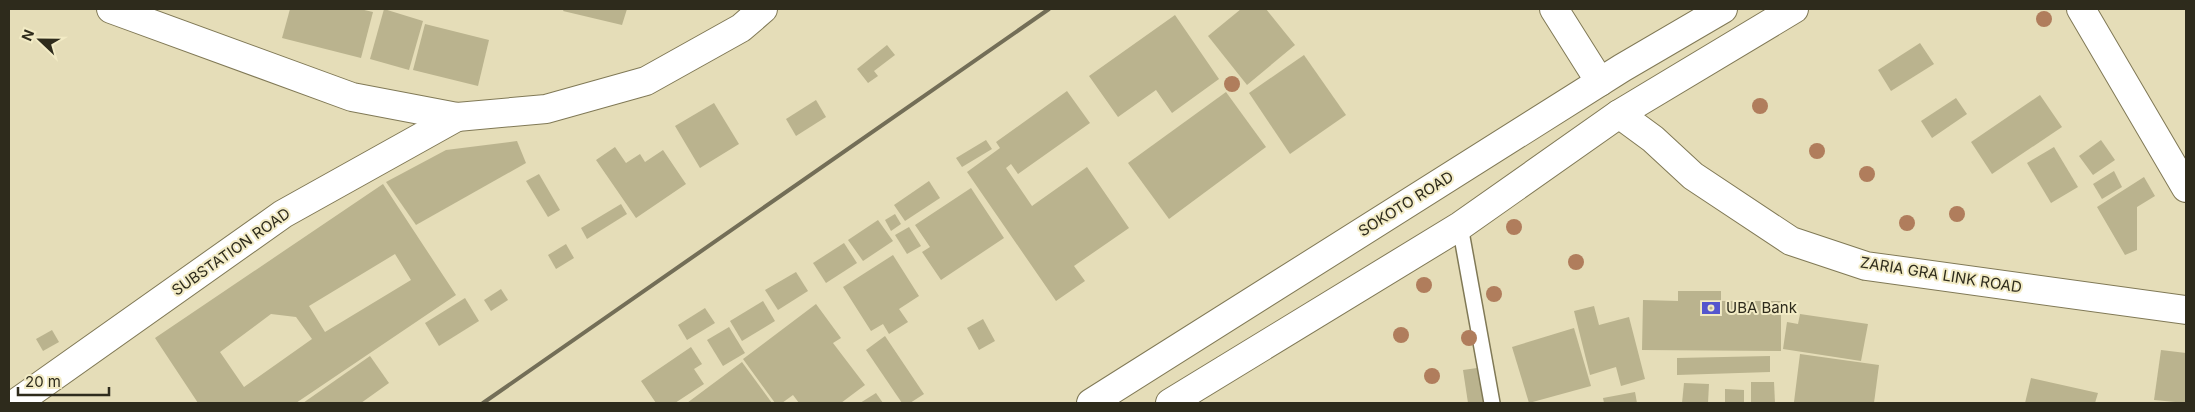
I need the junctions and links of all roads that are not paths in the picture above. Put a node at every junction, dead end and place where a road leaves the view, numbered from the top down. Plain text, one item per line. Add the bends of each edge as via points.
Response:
1 (111, 9) edge
2 (763, 9) edge
3 (1554, 9) edge
4 (1724, 9) edge
5 (1794, 9) edge
6 (2081, 9) edge
7 (1600, 82) junction
8 (1619, 114) junction
9 (457, 118) junction
10 (2186, 188) edge
11 (1460, 226) junction
12 (2186, 310) edge
13 (1182, 346) junction
14 (1203, 383) junction
15 (16, 403) edge
16 (1091, 403) edge
17 (1170, 403) edge
18 (1492, 403) edge

1 - 9 street via 352,97
2 - 9 street via 741,28 646,81 546,110
3 - 7 street
4 - 7 street, SOKOTO ROAD
5 - 8 street
6 - 10 street
7 - 13 street, SOKOTO ROAD
8 - 11 street
8 - 12 street, ZARIA GRA LINK ROAD via 1693,176 1791,241 1866,266
9 - 15 street, SUBSTATION ROAD via 283,214
11 - 14 street
11 - 18 lane
13 - 14 street
13 - 16 street, SOKOTO ROAD
14 - 17 street

